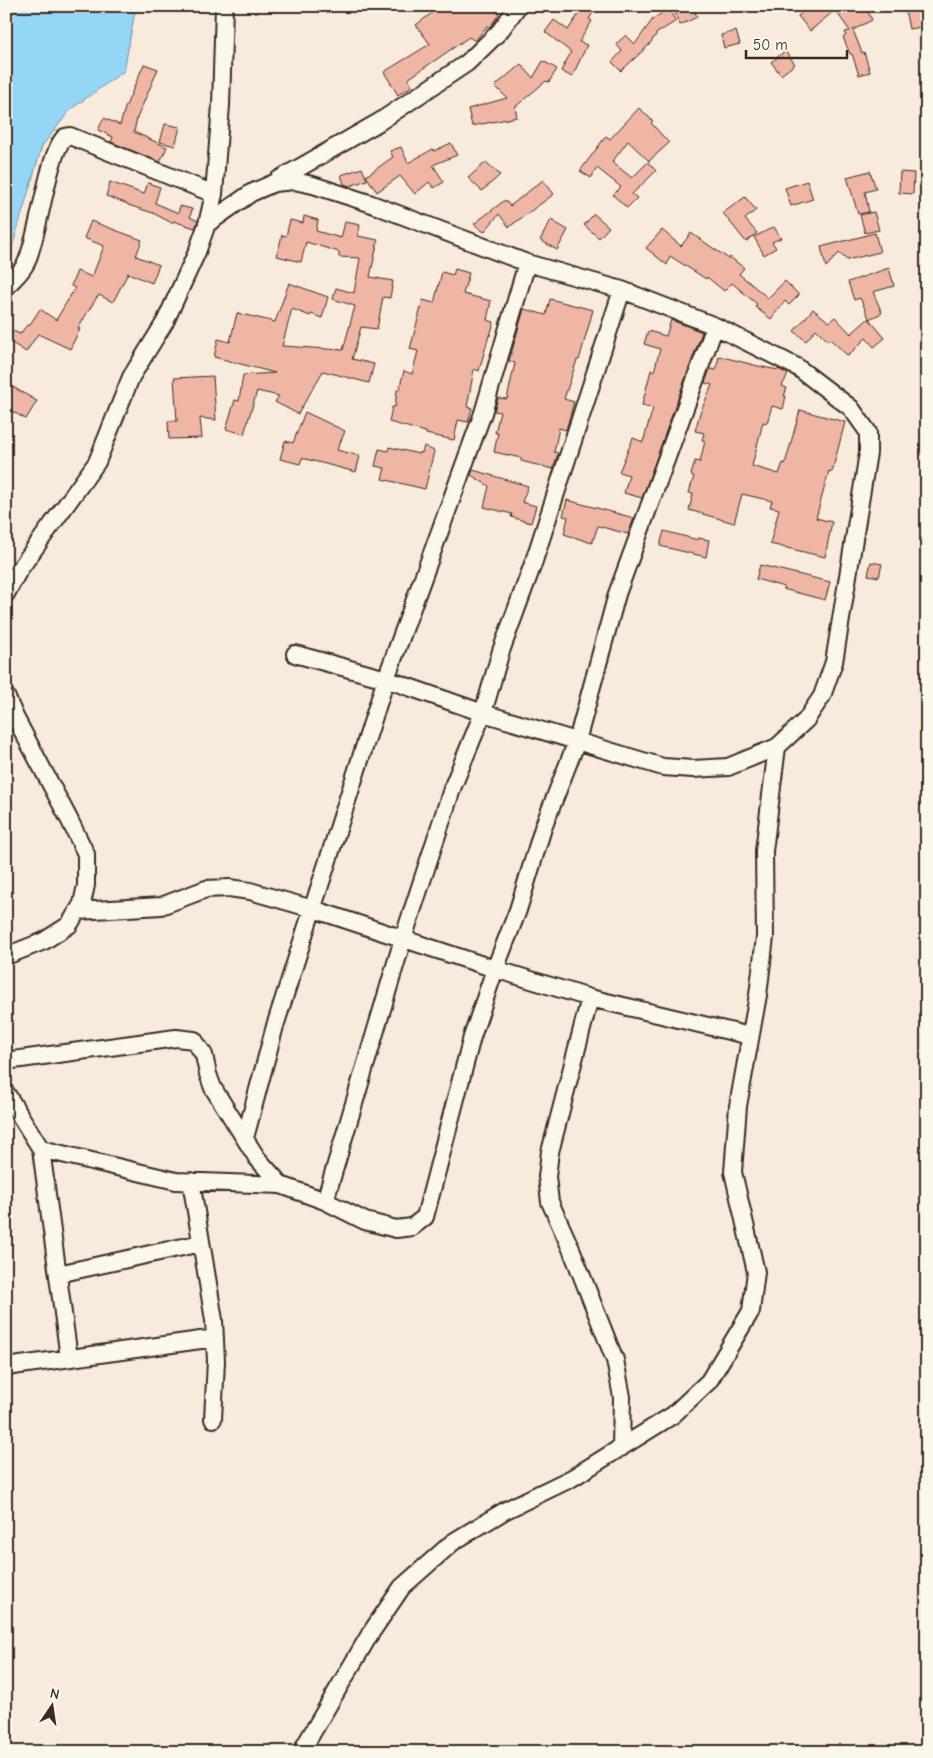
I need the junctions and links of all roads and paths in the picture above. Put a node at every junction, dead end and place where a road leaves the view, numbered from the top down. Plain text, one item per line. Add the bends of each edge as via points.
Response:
1 (224, 6) edge
2 (518, 6) edge
3 (274, 183) junction
4 (214, 194) junction
5 (207, 224) junction
6 (527, 263) junction
7 (6, 287) edge
8 (622, 290) junction
9 (715, 326) junction
10 (6, 594) edge
11 (295, 654) dead end
12 (386, 679) junction
13 (6, 696) edge
14 (483, 713) junction
15 (577, 741) junction
16 (777, 747) junction
17 (313, 909) junction
18 (78, 911) junction
19 (403, 939) junction
20 (6, 956) edge
21 (494, 969) junction
22 (590, 998) junction
23 (750, 1036) junction
24 (6, 1061) edge
25 (6, 1093) edge
26 (245, 1138) junction
27 (41, 1149) junction
28 (191, 1181) junction
29 (281, 1185) junction
30 (325, 1201) junction
31 (201, 1243) junction
32 (58, 1274) junction
33 (215, 1338) junction
34 (69, 1358) junction
35 (6, 1367) edge
36 (214, 1419) dead end
37 (621, 1448) junction
38 (301, 1752) edge

1 - 4 street
2 - 3 street via 500,32 468,63 379,122
3 - 5 street via 251,193
3 - 6 street via 294,181 313,185
4 - 5 street
4 - 7 street via 70,136 65,137 54,160 26,264
5 - 10 street via 165,322 131,377 96,462 19,570
6 - 8 street
6 - 12 street via 483,413
8 - 9 street
8 - 14 street
9 - 15 street via 617,594
9 - 16 street via 797,367 851,408 868,432 868,453 834,662 822,696 806,720
11 - 12 street
12 - 14 street
12 - 17 street
13 - 18 street via 86,854 86,885
14 - 15 street
14 - 19 street via 453,786
15 - 16 street via 663,767 693,769 728,767
15 - 21 street
16 - 23 street via 764,851 765,936
17 - 18 street via 229,888 206,889 162,906
17 - 19 street
17 - 26 street via 275,1026
18 - 20 street via 69,925 44,941
19 - 21 street
19 - 30 street
21 - 22 street
21 - 30 street via 469,1047 425,1216 412,1227 396,1229 365,1221
22 - 23 street
22 - 37 street via 550,1152 547,1176 550,1202 615,1360 622,1397
23 - 37 street via 738,1106 733,1172 756,1272 751,1311 709,1381 673,1415
24 - 26 street via 176,1038 194,1040 204,1055 213,1088
25 - 27 street
26 - 29 street via 257,1158
27 - 28 street via 176,1181
27 - 32 street
28 - 29 street
28 - 31 street
29 - 30 street
31 - 32 street
31 - 33 street
32 - 34 street
33 - 34 street
33 - 36 street
34 - 35 street
37 - 38 street via 453,1542 402,1587 370,1634

